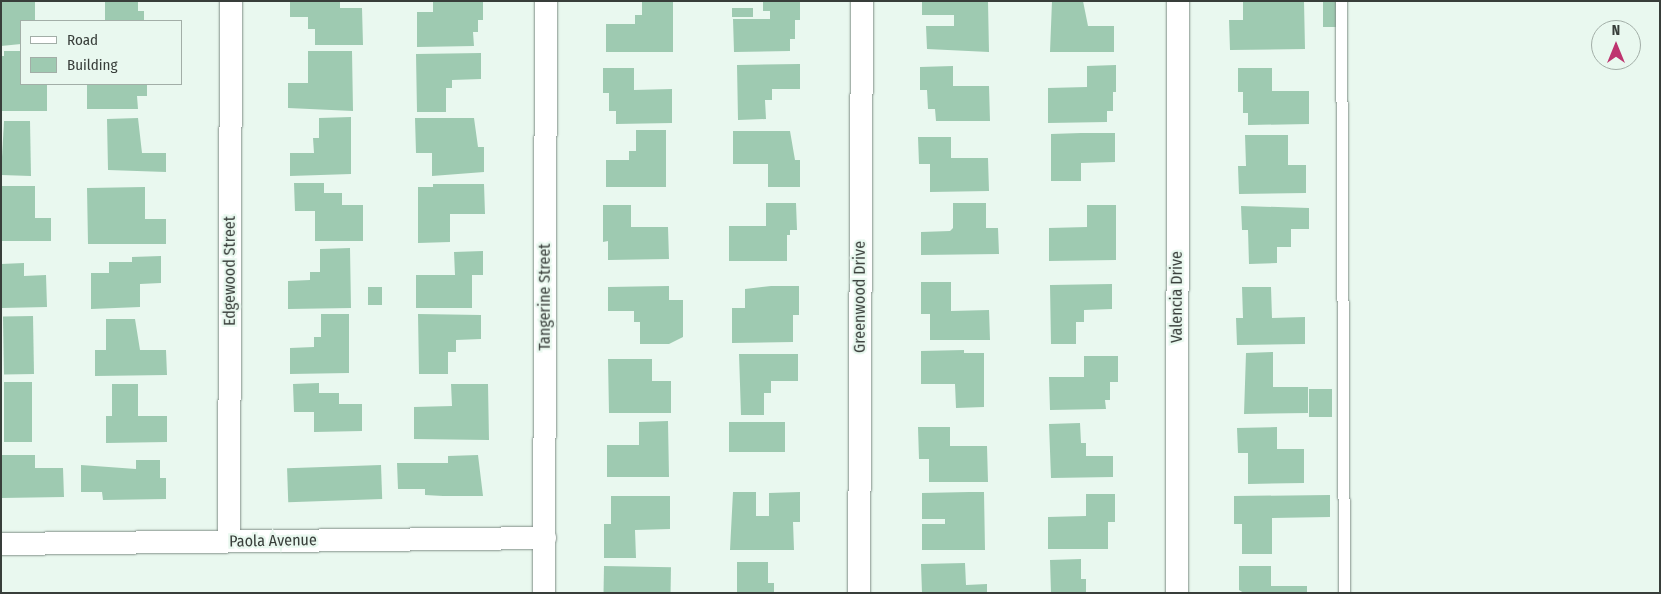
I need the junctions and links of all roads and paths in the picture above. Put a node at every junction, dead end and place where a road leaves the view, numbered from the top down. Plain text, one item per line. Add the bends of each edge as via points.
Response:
1 (231, 1) edge
2 (546, 1) edge
3 (862, 1) edge
4 (1178, 1) edge
5 (1341, 1) edge
6 (545, 538) junction
7 (229, 541) junction
8 (1, 544) edge
9 (544, 593) edge
10 (859, 593) edge
11 (1177, 593) edge
12 (1344, 593) edge

1 - 7 street, Edgewood Street
2 - 6 street, Tangerine Street
3 - 10 street, Greenwood Drive
4 - 11 street, Valencia Drive
5 - 12 lane
6 - 7 street, Paola Avenue
6 - 9 street, Tangerine Street
7 - 8 street, Paola Avenue

